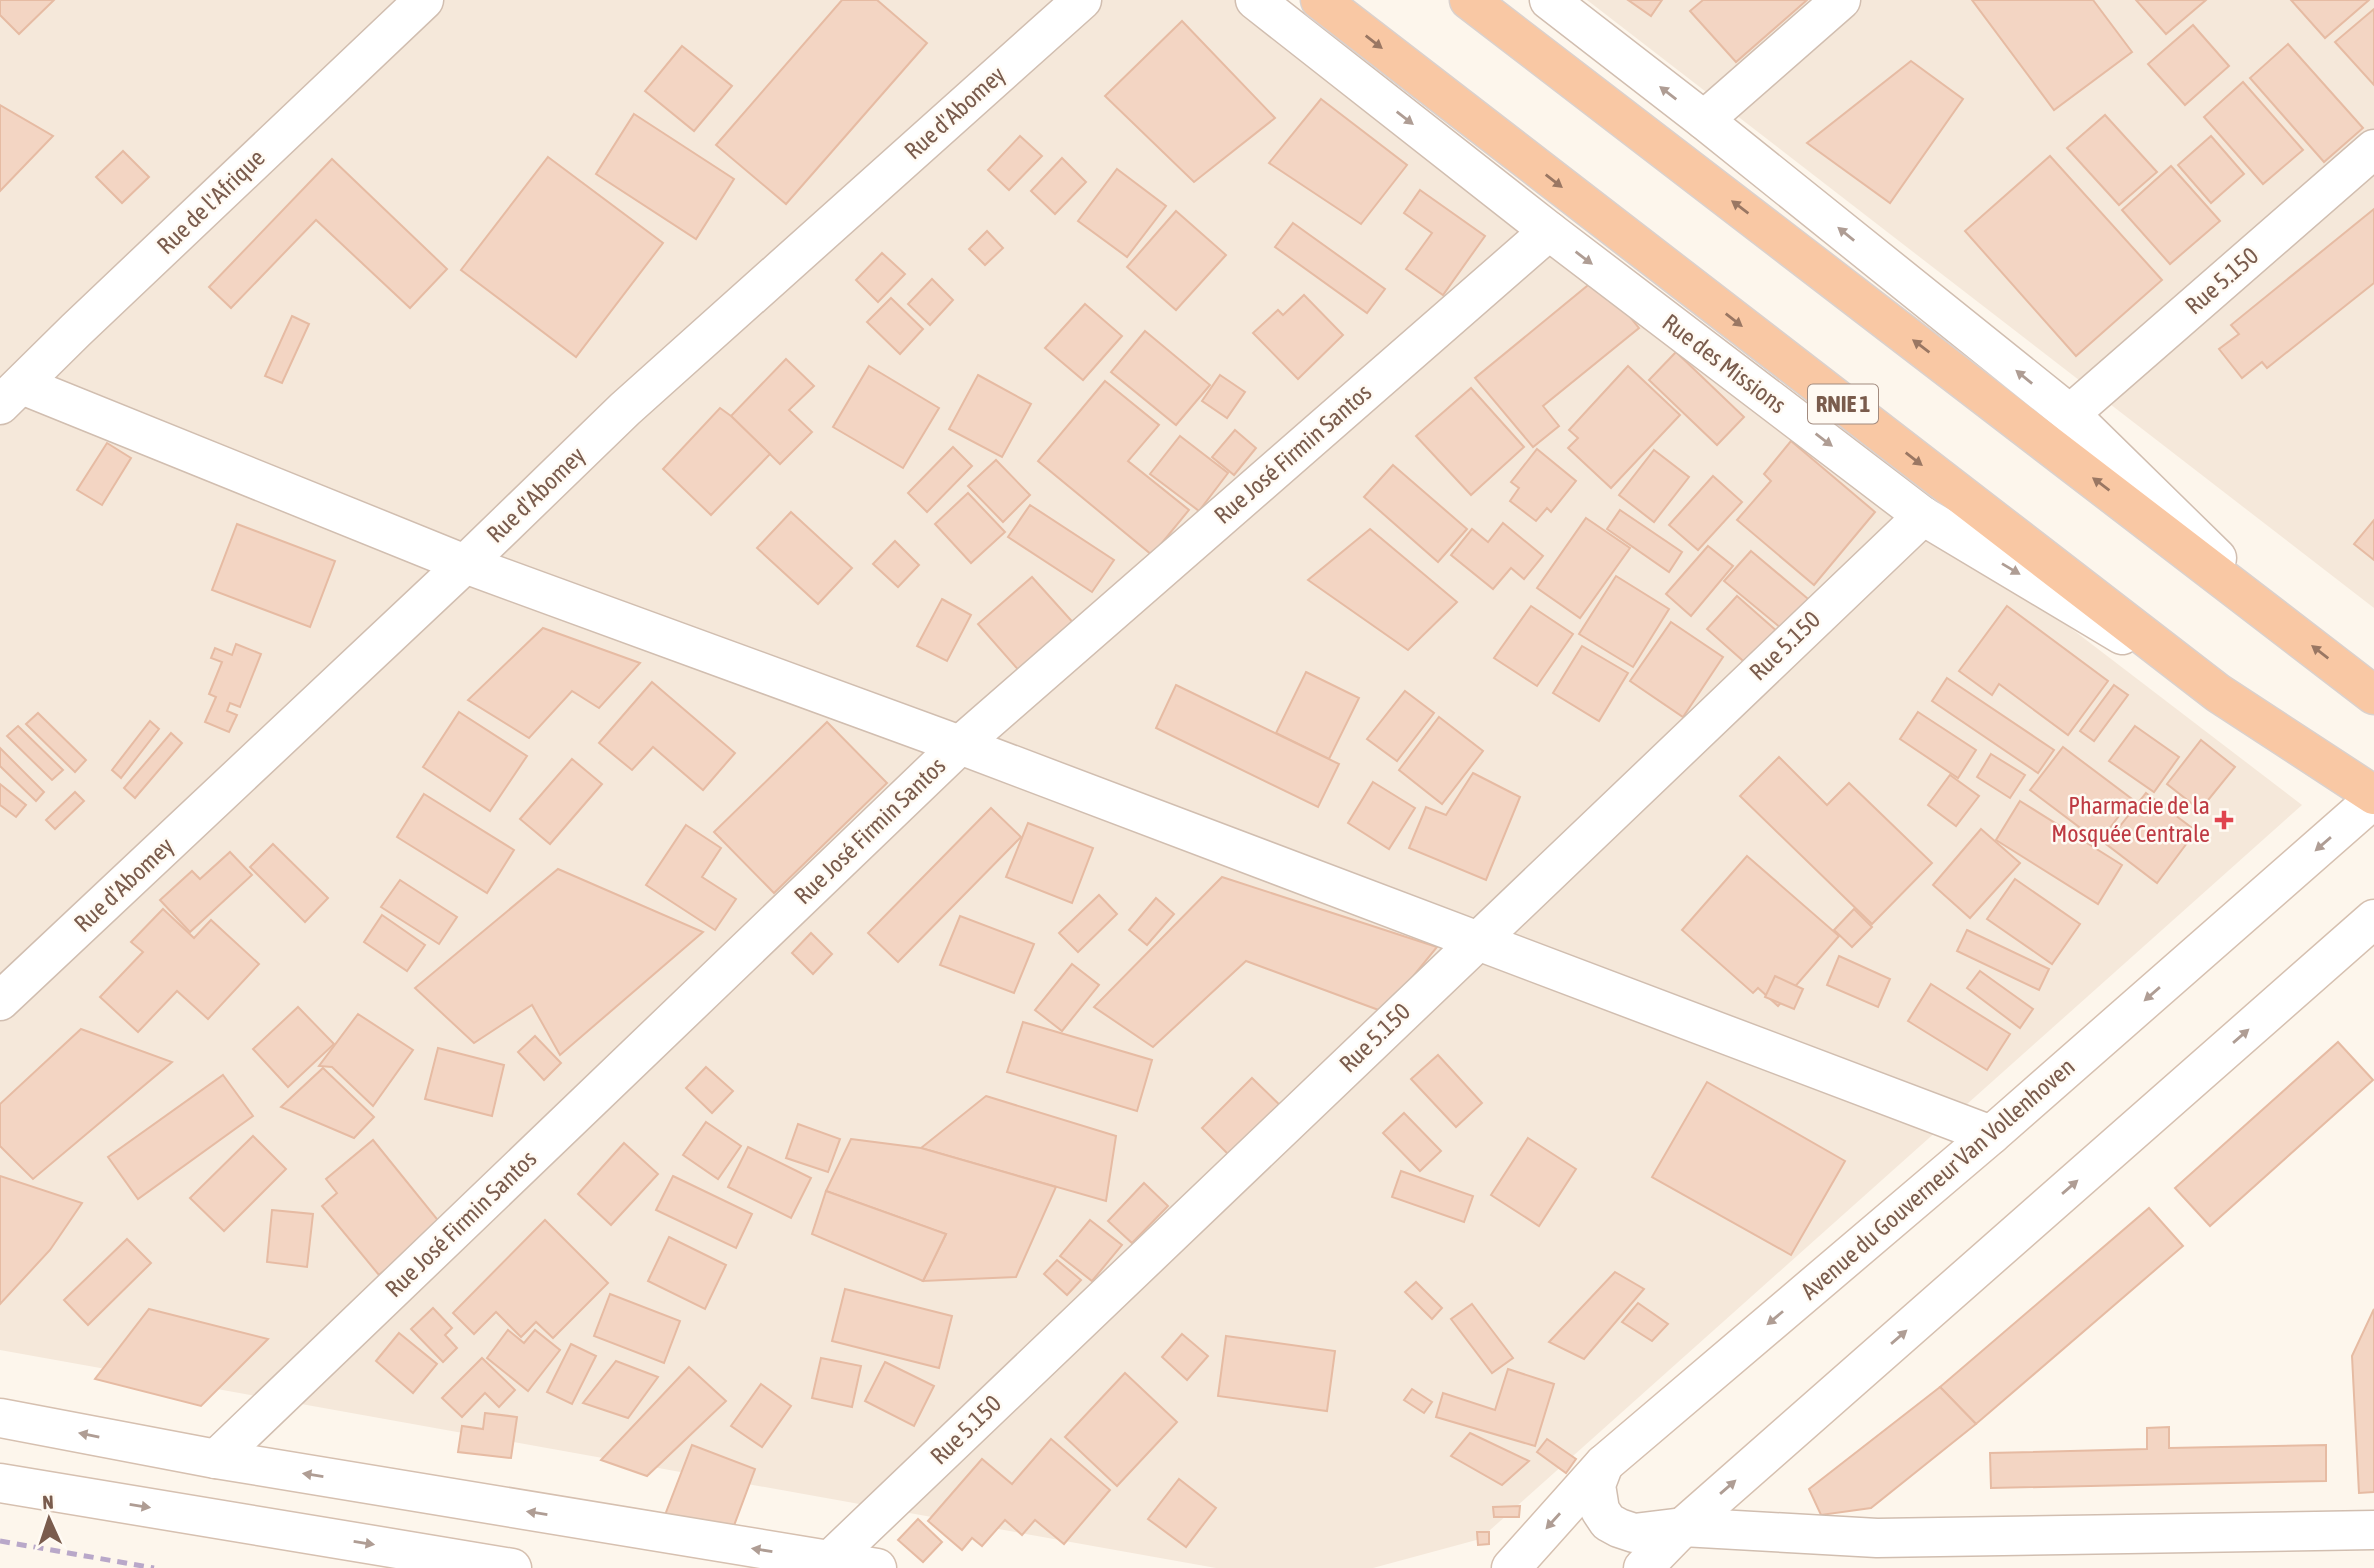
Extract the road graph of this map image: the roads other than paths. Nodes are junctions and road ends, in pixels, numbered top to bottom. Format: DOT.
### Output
graph roads {
  1 [pos="424,0"];
  2 [pos="1082,0"];
  3 [pos="1255,0"];
  4 [pos="1320,0"];
  5 [pos="1469,0"];
  6 [pos="1549,0"];
  7 [pos="1841,0"];
  8 [pos="1704,120"];
  9 [pos="2374,149"];
  10 [pos="1549,231"];
  11 [pos="11,395"];
  12 [pos="2070,414"];
  13 [pos="1923,516"];
  14 [pos="465,564"];
  15 [pos="2286,626"];
  16 [pos="2218,693"];
  17 [pos="2374,695"];
  18 [pos="960,745"];
  19 [pos="2374,797"];
  20 [pos="2374,919"];
  21 [pos="1477,940"];
  22 [pos="0,1001"];
  23 [pos="1991,1135"];
  24 [pos="0,1418"];
  25 [pos="216,1459"];
  26 [pos="1604,1464"];
  27 [pos="0,1483"];
  28 [pos="1683,1527"];
  29 [pos="2374,1530"];
  30 [pos="829,1561"];
  31 [pos="512,1568"];
  32 [pos="877,1568"];
  33 [pos="1511,1568"];
  34 [pos="1643,1568"];
  1 -- 11 [label="street, Rue de l'Afrique"];
  2 -- 14 [label="street, Rue d'Abomey"];
  3 -- 10 [label="street, Rue des Missions, one-way"];
  4 -- 16 [label="highway, Rue des Missions / RNIE 1, one-way"];
  15 -- 5 [label="highway, one-way"];
  8 -- 6 [label="street, one-way"];
  7 -- 8 [label="street"];
  12 -- 8 [label="street, one-way"];
  9 -- 12 [label="street, Rue 5.150"];
  10 -- 13 [label="street, Rue des Missions, one-way"];
  10 -- 18 [label="street, Rue José Firmin Santos"];
  11 -- 14 [label="street"];
  12 -- 15 [label="street"];
  13 -- 16 [label="street, Rue des Missions, one-way"];
  13 -- 21 [label="street, Rue 5.150"];
  14 -- 18 [label="street"];
  14 -- 22 [label="street, Rue d'Abomey"];
  17 -- 15 [label="highway, one-way"];
  16 -- 19 [label="highway, Rue des Missions / RNIE 1"];
  18 -- 21 [label="street"];
  18 -- 25 [label="street, Rue José Firmin Santos"];
  19 -- 23 [label="street, Avenue du Gouverneur Van Vollenhoven, one-way"];
  28 -- 20 [label="street, one-way"];
  21 -- 23 [label="street"];
  21 -- 30 [label="street, Rue 5.150"];
  23 -- 26 [label="street, Avenue du Gouverneur Van Vollenhoven, one-way"];
  25 -- 24 [label="street, one-way"];
  30 -- 25 [label="street, one-way"];
  26 -- 28 [label="street"];
  26 -- 33 [label="street, Avenue du Gouverneur Van Vollenhoven, one-way"];
  27 -- 31 [label="street, one-way"];
  28 -- 29 [label="street"];
  28 -- 34 [label="street"];
  30 -- 32 [label="street"];
}
